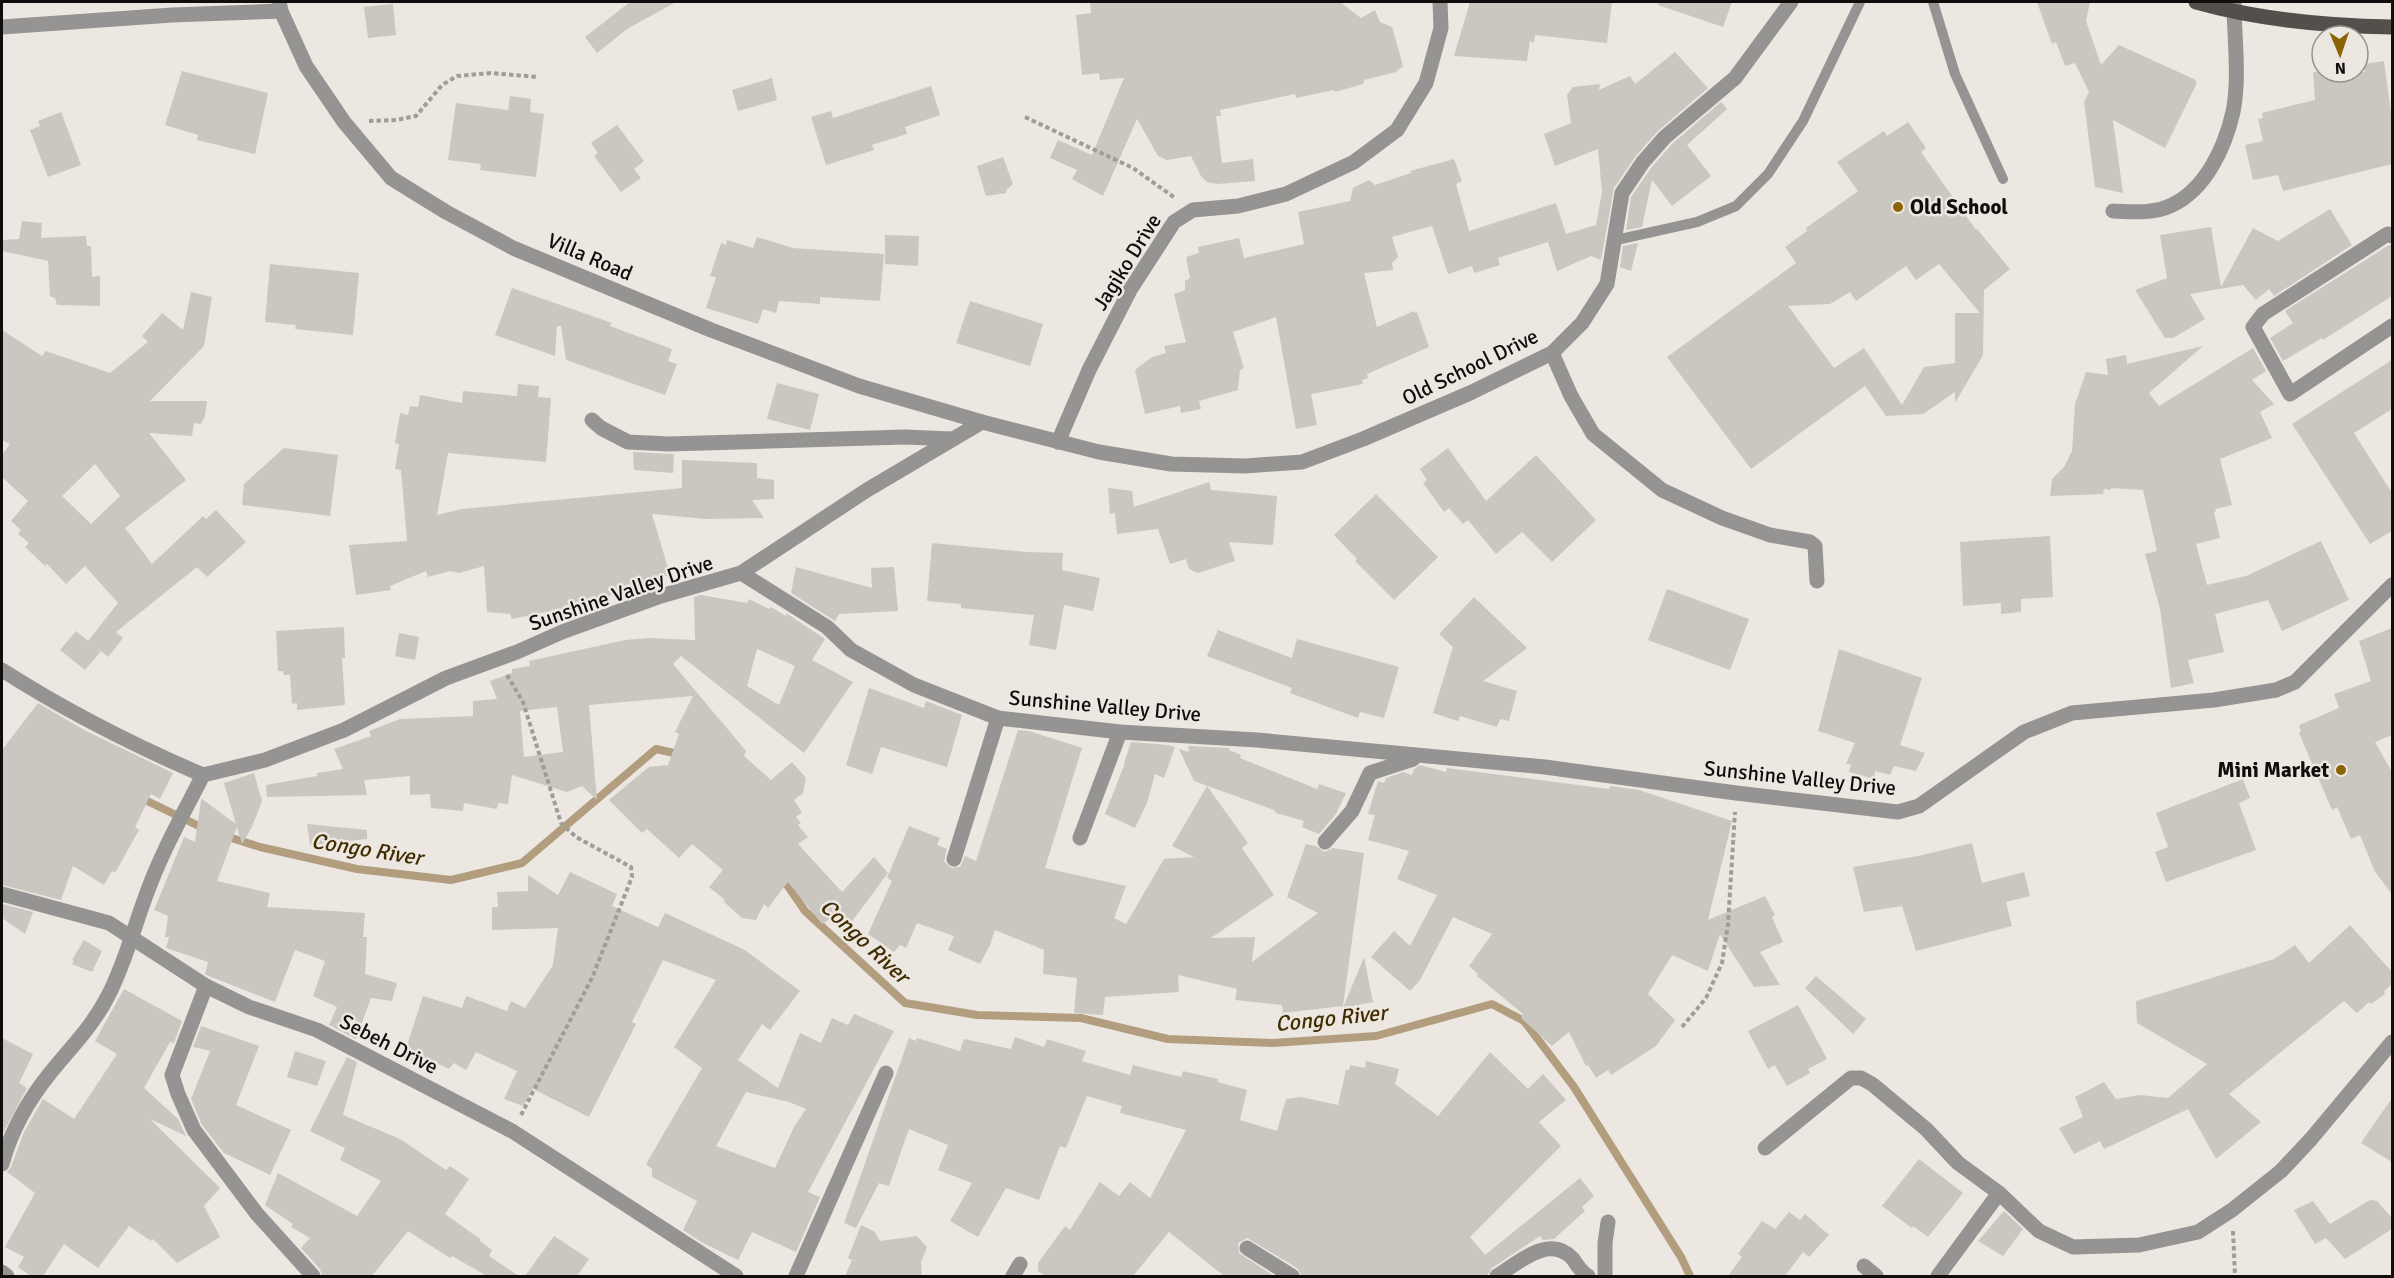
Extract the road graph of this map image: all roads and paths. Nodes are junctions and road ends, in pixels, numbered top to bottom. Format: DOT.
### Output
graph roads {
  1 [pos="1440,2"];
  2 [pos="1791,2"];
  3 [pos="1860,2"];
  4 [pos="1933,2"];
  5 [pos="2196,2"];
  6 [pos="280,6"];
  7 [pos="2234,7"];
  8 [pos="2,27"];
  9 [pos="2392,27"];
  10 [pos="538,77"];
  11 [pos="1025,117"];
  12 [pos="344,122"];
  13 [pos="2003,179"];
  14 [pos="1193,210"];
  15 [pos="2113,211"];
  16 [pos="2392,236"];
  17 [pos="1616,240"];
  18 [pos="2392,326"];
  19 [pos="1552,353"];
  20 [pos="592,420"];
  21 [pos="982,422"];
  22 [pos="952,439"];
  23 [pos="1058,442"];
  24 [pos="741,573"];
  25 [pos="1817,581"];
  26 [pos="2392,585"];
  27 [pos="517,652"];
  28 [pos="2,670"];
  29 [pos="998,718"];
  30 [pos="1120,732"];
  31 [pos="1422,756"];
  32 [pos="203,775"];
  33 [pos="1736,794"];
  34 [pos="1080,838"];
  35 [pos="1325,842"];
  36 [pos="954,859"];
  37 [pos="2,894"];
  38 [pos="133,938"];
  39 [pos="206,986"];
  40 [pos="1682,1027"];
  41 [pos="2392,1042"];
  42 [pos="886,1073"];
  43 [pos="512,1131"];
  44 [pos="1765,1148"];
  45 [pos="2,1164"];
  46 [pos="1999,1193"];
  47 [pos="2232,1210"];
  48 [pos="1608,1222"];
  49 [pos="1247,1248"];
  50 [pos="1864,1266"];
  51 [pos="2,1272"];
  52 [pos="7,1276"];
  53 [pos="313,1276"];
  54 [pos="736,1276"];
  55 [pos="796,1276"];
  56 [pos="1292,1276"];
  57 [pos="1497,1276"];
  58 [pos="1588,1276"];
  59 [pos="1605,1276"];
  60 [pos="1876,1276"];
  61 [pos="1938,1276"];
  62 [pos="2235,1276"];
  1 -- 14 [label="street, Jagiko Drive"];
  2 -- 17 [label="street, Old School Drive"];
  3 -- 17 [label="lane"];
  4 -- 13 [label="lane"];
  5 -- 7 [label="main road"];
  6 -- 8 [label="street"];
  6 -- 12 [label="street, Villa Road"];
  7 -- 9 [label="main road"];
  7 -- 15 [label="street"];
  10 -- 12 [label="path"];
  11 -- 14 [label="path"];
  12 -- 21 [label="street, Villa Road"];
  14 -- 23 [label="street, Jagiko Drive"];
  16 -- 18 [label="street"];
  17 -- 19 [label="street, Old School Drive"];
  19 -- 23 [label="street, Old School Drive"];
  19 -- 25 [label="street"];
  20 -- 22 [label="street"];
  21 -- 22 [label="street"];
  21 -- 23 [label="street, Old School Drive"];
  22 -- 24 [label="street"];
  24 -- 27 [label="street, Sunshine Valley Drive"];
  24 -- 29 [label="street, Sunshine Valley Drive"];
  26 -- 33 [label="street, Sunshine Valley Drive"];
  27 -- 32 [label="street, Sunshine Valley Drive"];
  27 -- 43 [label="path"];
  28 -- 32 [label="street"];
  29 -- 30 [label="street, Sunshine Valley Drive"];
  29 -- 36 [label="street"];
  30 -- 31 [label="street, Sunshine Valley Drive"];
  30 -- 34 [label="street"];
  31 -- 33 [label="street, Sunshine Valley Drive"];
  31 -- 35 [label="street, Sunshine Valley Drive"];
  32 -- 38 [label="street"];
  33 -- 40 [label="path"];
  37 -- 38 [label="street, Sebeh Drive"];
  38 -- 39 [label="street, Sebeh Drive"];
  38 -- 45 [label="street"];
  39 -- 43 [label="street, Sebeh Drive"];
  39 -- 53 [label="street"];
  41 -- 47 [label="street"];
  42 -- 55 [label="street"];
  43 -- 54 [label="street, Sebeh Drive"];
  44 -- 46 [label="street"];
  46 -- 47 [label="street"];
  46 -- 61 [label="street"];
  47 -- 62 [label="path"];
  48 -- 59 [label="street"];
  49 -- 56 [label="street"];
  50 -- 60 [label="street"];
  51 -- 52 [label="street"];
  57 -- 58 [label="street"];
}
